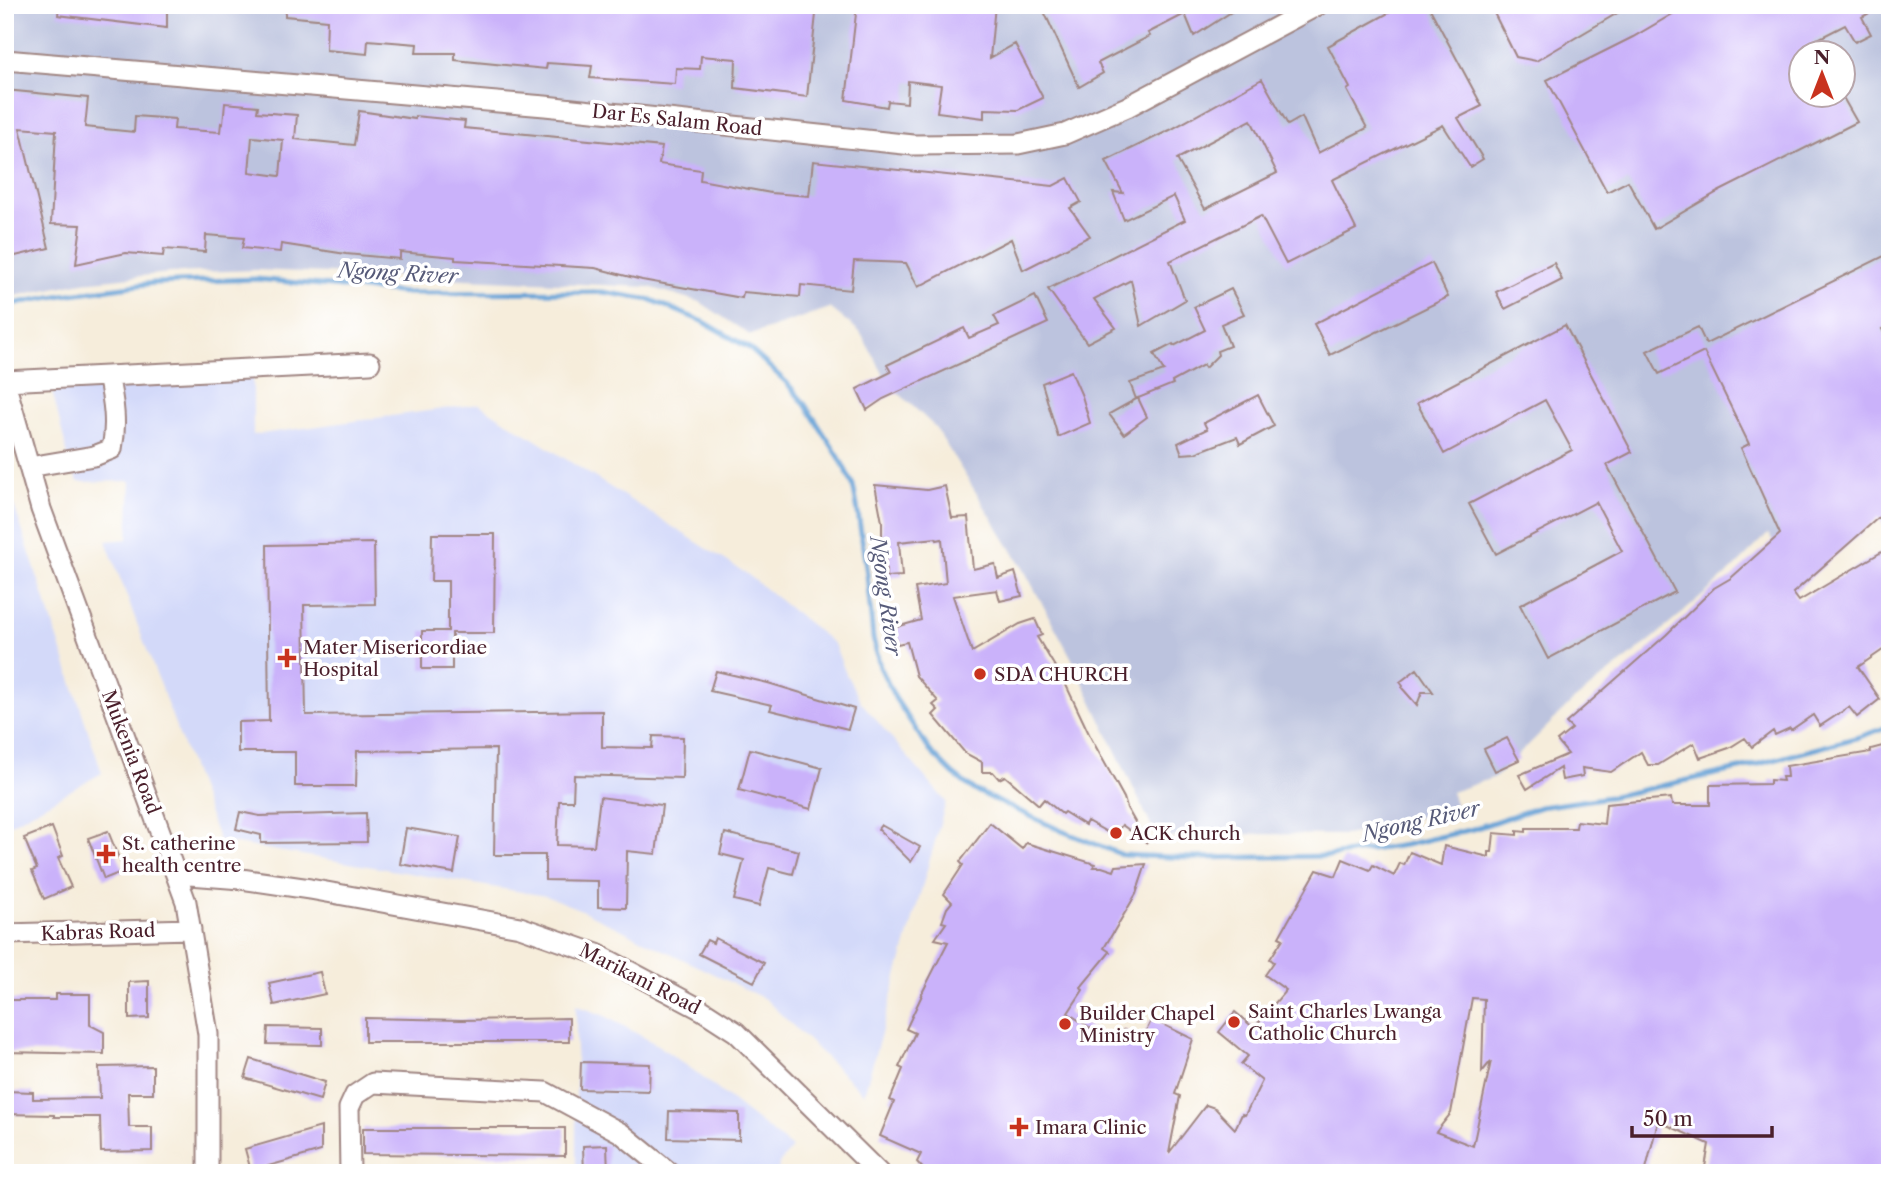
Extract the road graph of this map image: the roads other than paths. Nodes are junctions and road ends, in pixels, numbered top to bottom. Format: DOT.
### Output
graph roads {
  1 [pos="1318,5"];
  2 [pos="5,60"];
  3 [pos="370,363"];
  4 [pos="108,376"];
  5 [pos="5,382"];
  6 [pos="29,467"];
  7 [pos="177,874"];
  8 [pos="191,929"];
  9 [pos="5,934"];
  10 [pos="208,1173"];
  11 [pos="350,1173"];
  12 [pos="670,1173"];
  13 [pos="878,1173"];
  1 -- 2 [label="street, Dar Es Salam Road"];
  3 -- 4 [label="street"];
  4 -- 5 [label="street"];
  4 -- 6 [label="street"];
  5 -- 6 [label="street, Mukenia Road"];
  6 -- 7 [label="street, Mukenia Road"];
  7 -- 8 [label="street, Mukenia Road"];
  7 -- 13 [label="street, Marikani Road"];
  8 -- 9 [label="street, Kabras Road"];
  8 -- 10 [label="street, Mukenia Road"];
  11 -- 12 [label="street"];
}
